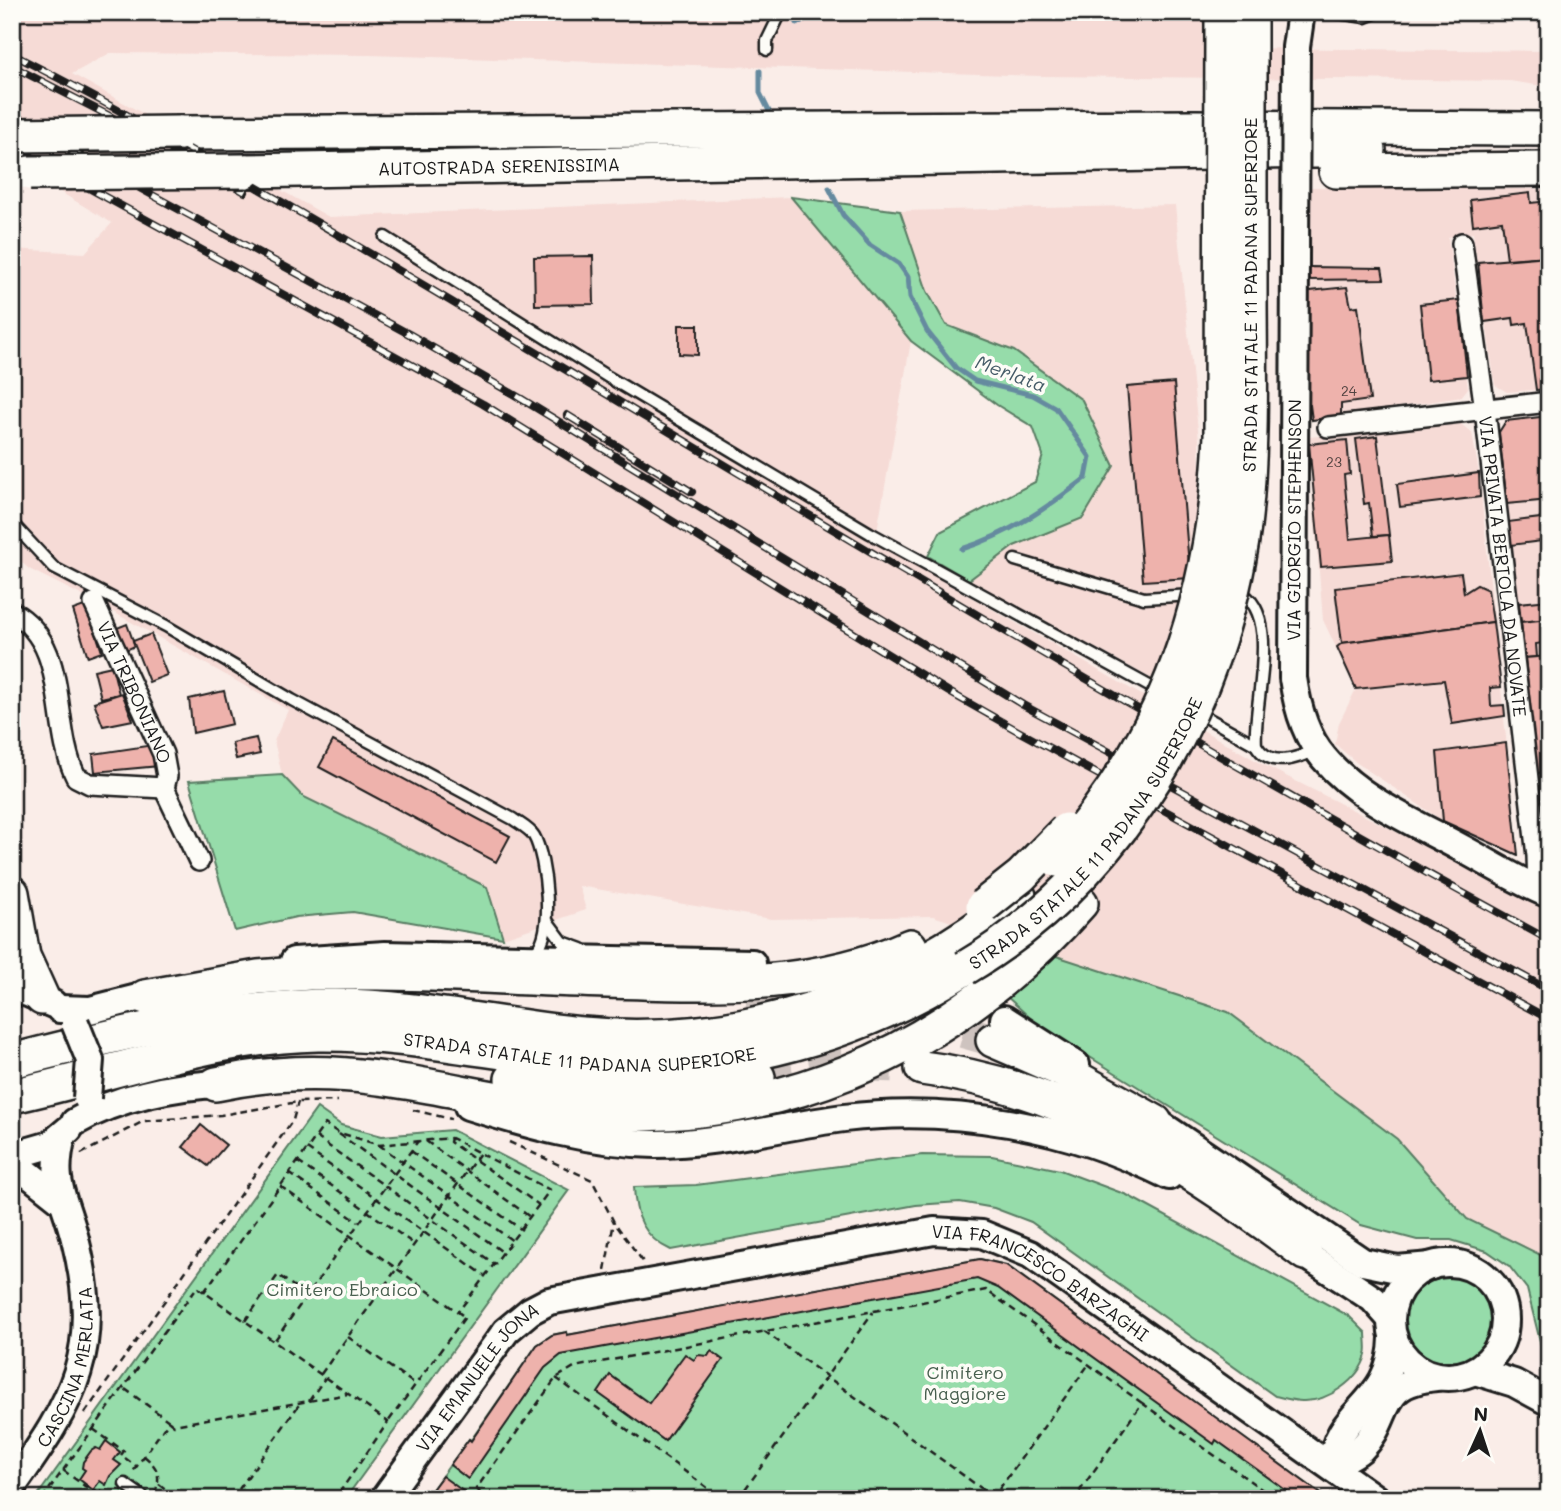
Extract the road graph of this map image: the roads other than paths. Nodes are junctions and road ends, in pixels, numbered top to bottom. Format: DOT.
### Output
graph roads {
  1 [pos="781,12"];
  2 [pos="1212,12"];
  3 [pos="1222,12"];
  4 [pos="1250,12"];
  5 [pos="1301,12"];
  6 [pos="1332,12"];
  7 [pos="1377,12"];
  8 [pos="767,50"];
  9 [pos="1211,59"];
  10 [pos="1549,111"];
  11 [pos="1193,127"];
  12 [pos="1549,128"];
  13 [pos="12,135"];
  14 [pos="1549,148"];
  15 [pos="753,163"];
  16 [pos="1549,169"];
  17 [pos="18,174"];
  18 [pos="385,237"];
  19 [pos="1462,243"];
  20 [pos="1549,402"];
  21 [pos="1485,410"];
  22 [pos="1328,427"];
  23 [pos="12,523"];
  24 [pos="1015,559"];
  25 [pos="94,603"];
  26 [pos="12,612"];
  27 [pos="1179,699"];
  28 [pos="1256,745"];
  29 [pos="1317,749"];
  30 [pos="164,788"];
  31 [pos="199,861"];
  32 [pos="1544,892"];
  33 [pos="12,893"];
  34 [pos="548,922"];
  35 [pos="519,956"];
  36 [pos="662,961"];
  37 [pos="752,963"];
  38 [pos="145,997"];
  39 [pos="746,1003"];
  40 [pos="47,1005"];
  41 [pos="998,1030"];
  42 [pos="124,1033"];
  43 [pos="12,1060"];
  44 [pos="922,1068"];
  45 [pos="760,1077"];
  46 [pos="216,1084"];
  47 [pos="21,1094"];
  48 [pos="1155,1122"];
  49 [pos="69,1129"];
  50 [pos="12,1158"];
  51 [pos="58,1188"];
  52 [pos="1305,1253"];
  53 [pos="1431,1266"];
  54 [pos="656,1280"];
  55 [pos="1392,1328"];
  56 [pos="1503,1337"];
  57 [pos="1475,1371"];
  58 [pos="1436,1377"];
  59 [pos="1542,1397"];
  60 [pos="1361,1426"];
  61 [pos="1283,1430"];
  62 [pos="1332,1466"];
  63 [pos="124,1484"];
  64 [pos="12,1487"];
  65 [pos="148,1499"];
  66 [pos="384,1499"];
  67 [pos="1377,1499"];
  68 [pos="1385,1499"];
  1 -- 8 [label="lane"];
  2 -- 9 [label="lane"];
  3 -- 27 [label="highway, STRADA STATALE 11 PADANA SUPERIORE, bridge"];
  4 -- 27 [label="highway, STRADA STATALE 11 PADANA SUPERIORE, bridge"];
  5 -- 29 [label="street, VIA GIORGIO STEPHENSON, bridge"];
  6 -- 7 [label="lane"];
  10 -- 11 [label="highway"];
  11 -- 12 [label="highway"];
  11 -- 13 [label="highway, bridge"];
  14 -- 15 [label="highway"];
  15 -- 16 [label="highway"];
  15 -- 17 [label="highway, AUTOSTRADA SERENISSIMA, bridge"];
  18 -- 27 [label="lane"];
  19 -- 21 [label="street, VIA PRIVATA BERTOLA DA NOVATE"];
  20 -- 21 [label="street"];
  21 -- 22 [label="street"];
  21 -- 32 [label="street, VIA PRIVATA BERTOLA DA NOVATE"];
  23 -- 34 [label="lane"];
  24 -- 28 [label="lane"];
  25 -- 30 [label="street, VIA TRIBONIANO"];
  26 -- 30 [label="street"];
  27 -- 28 [label="lane"];
  27 -- 38 [label="highway, bridge"];
  27 -- 42 [label="highway, STRADA STATALE 11 PADANA SUPERIORE, bridge"];
  27 -- 46 [label="highway, bridge"];
  27 -- 47 [label="highway, STRADA STATALE 11 PADANA SUPERIORE, bridge"];
  28 -- 29 [label="lane"];
  29 -- 32 [label="street, VIA GIORGIO STEPHENSON"];
  30 -- 31 [label="street, VIA TRIBONIANO"];
  33 -- 40 [label="highway"];
  34 -- 35 [label="lane"];
  34 -- 36 [label="lane"];
  35 -- 36 [label="street"];
  35 -- 38 [label="street"];
  36 -- 37 [label="street"];
  38 -- 40 [label="street"];
  39 -- 42 [label="highway"];
  40 -- 49 [label="street, bridge"];
  41 -- 48 [label="highway"];
  42 -- 43 [label="highway, STRADA STATALE 11 PADANA SUPERIORE"];
  44 -- 52 [label="highway"];
  45 -- 47 [label="highway"];
  46 -- 49 [label="street"];
  46 -- 52 [label="street"];
  48 -- 53 [label="street"];
  49 -- 50 [label="street"];
  49 -- 51 [label="street"];
  50 -- 51 [label="street"];
  51 -- 64 [label="street, CASCINA MERLATA"];
  52 -- 55 [label="street"];
  53 -- 55 [label="street"];
  53 -- 56 [label="street"];
  54 -- 61 [label="street, VIA FRANCESCO BARZAGHI"];
  54 -- 66 [label="street, VIA EMANUELE JONA"];
  55 -- 58 [label="street"];
  55 -- 60 [label="street"];
  56 -- 57 [label="street"];
  56 -- 59 [label="street"];
  57 -- 58 [label="street"];
  57 -- 59 [label="street"];
  58 -- 60 [label="street"];
  60 -- 61 [label="street"];
  60 -- 62 [label="street"];
  60 -- 68 [label="street"];
  61 -- 62 [label="street, VIA FRANCESCO BARZAGHI"];
  62 -- 67 [label="street, VIA FRANCESCO BARZAGHI"];
  63 -- 65 [label="lane"];
}
